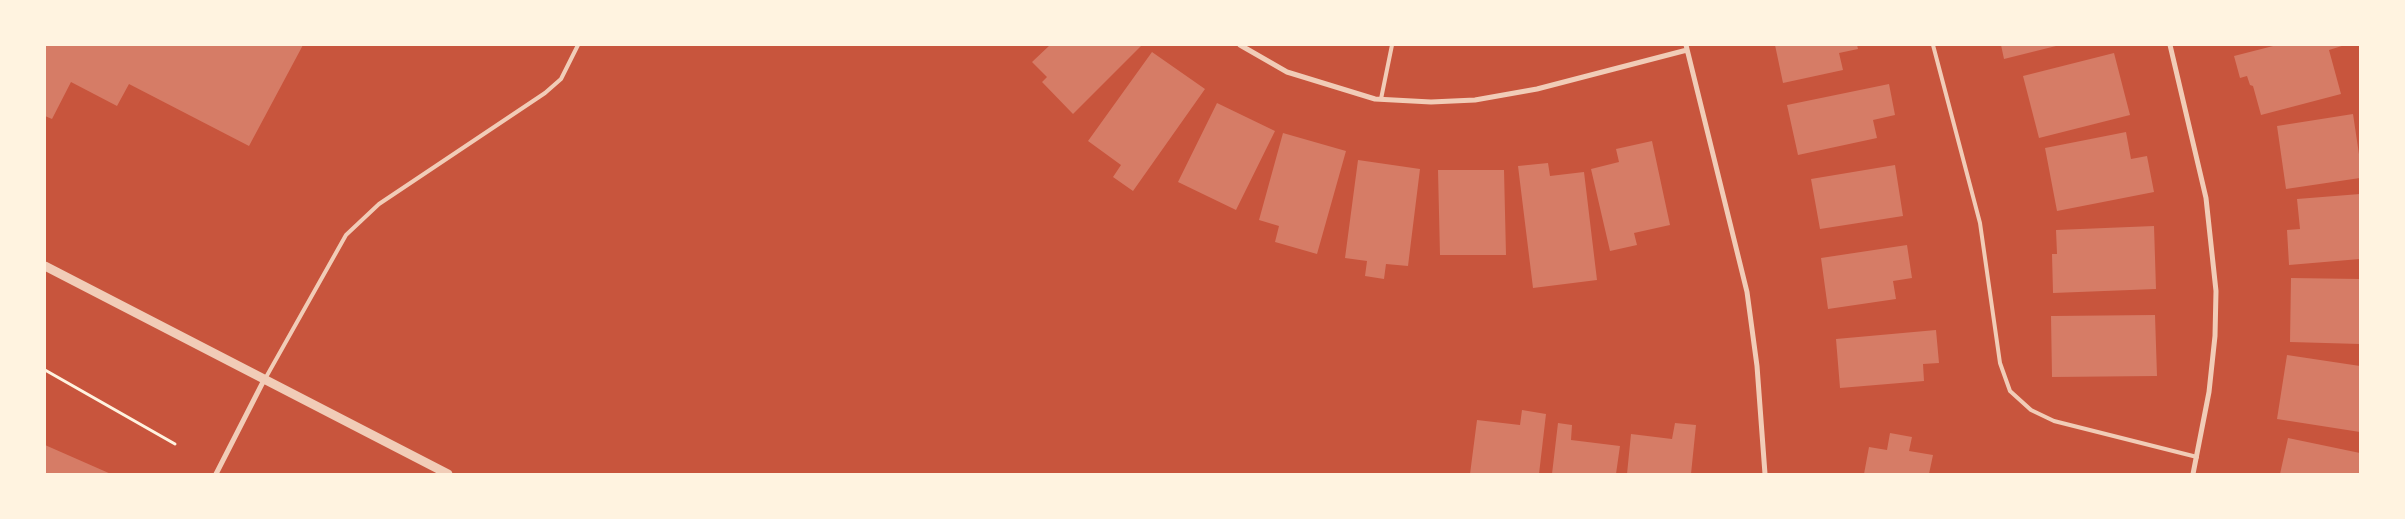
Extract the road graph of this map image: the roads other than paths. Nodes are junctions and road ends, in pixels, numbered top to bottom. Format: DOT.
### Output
graph roads {
  1 [pos="578,45"];
  2 [pos="1240,45"];
  3 [pos="1392,45"];
  4 [pos="1934,45"];
  5 [pos="2170,45"];
  6 [pos="1686,48"];
  7 [pos="1381,100"];
  8 [pos="45,266"];
  9 [pos="264,380"];
  10 [pos="2197,457"];
  11 [pos="216,474"];
  12 [pos="448,474"];
  13 [pos="1765,474"];
  14 [pos="2193,474"];
  1 -- 9 [label="lane"];
  2 -- 7 [label="street"];
  3 -- 7 [label="lane"];
  4 -- 10 [label="lane"];
  5 -- 10 [label="street"];
  6 -- 7 [label="street"];
  6 -- 13 [label="street"];
  8 -- 9 [label="street"];
  9 -- 11 [label="street"];
  9 -- 12 [label="street"];
  10 -- 14 [label="street"];
}
